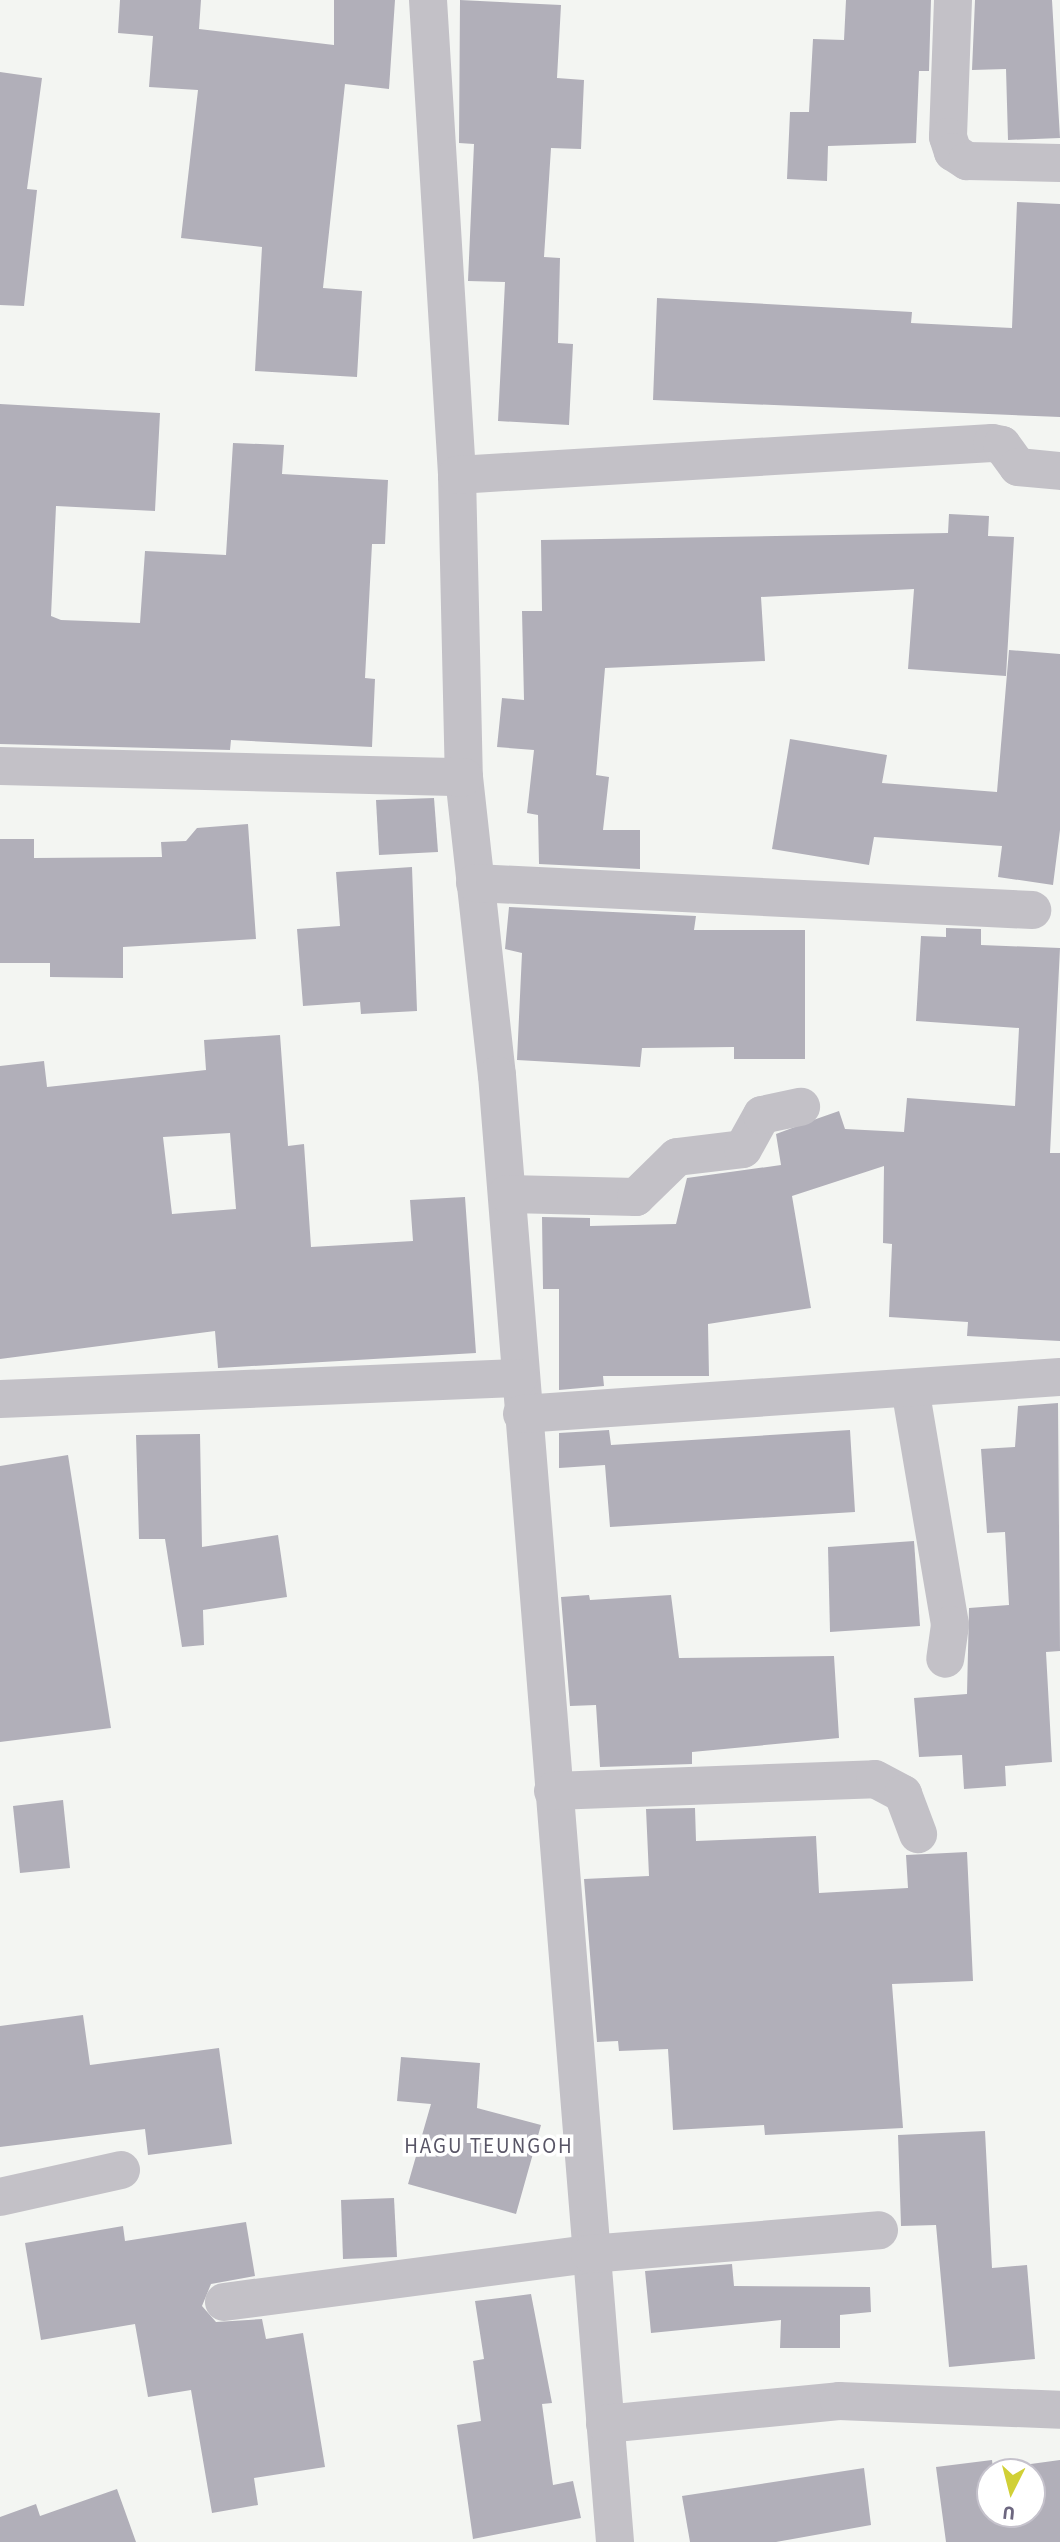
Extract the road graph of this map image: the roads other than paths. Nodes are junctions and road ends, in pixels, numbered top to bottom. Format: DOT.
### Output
graph roads {
  1 [pos="428,0"];
  2 [pos="953,0"];
  3 [pos="1060,163"];
  4 [pos="1060,471"];
  5 [pos="457,475"];
  6 [pos="0,766"];
  7 [pos="464,777"];
  8 [pos="475,883"];
  9 [pos="1032,911"];
  10 [pos="802,1107"];
  11 [pos="507,1194"];
  12 [pos="1060,1377"];
  13 [pos="910,1388"];
  14 [pos="520,1396"];
  15 [pos="0,1399"];
  16 [pos="945,1659"];
  17 [pos="553,1791"];
  18 [pos="918,1834"];
  19 [pos="121,2170"];
  20 [pos="0,2197"];
  21 [pos="879,2230"];
  22 [pos="590,2254"];
  23 [pos="224,2302"];
  24 [pos="1060,2410"];
  25 [pos="605,2424"];
  26 [pos="615,2542"];
  1 -- 5 [label="street"];
  2 -- 3 [label="street"];
  4 -- 5 [label="street"];
  5 -- 7 [label="street"];
  6 -- 7 [label="street"];
  7 -- 8 [label="street"];
  8 -- 9 [label="street"];
  8 -- 11 [label="street"];
  10 -- 11 [label="street"];
  11 -- 14 [label="street"];
  12 -- 13 [label="street"];
  13 -- 14 [label="street"];
  13 -- 16 [label="street"];
  14 -- 15 [label="street"];
  14 -- 17 [label="street"];
  17 -- 18 [label="street"];
  17 -- 22 [label="street"];
  19 -- 20 [label="street"];
  21 -- 22 [label="street"];
  22 -- 23 [label="street"];
  22 -- 25 [label="street"];
  24 -- 25 [label="street"];
  25 -- 26 [label="street"];
}
